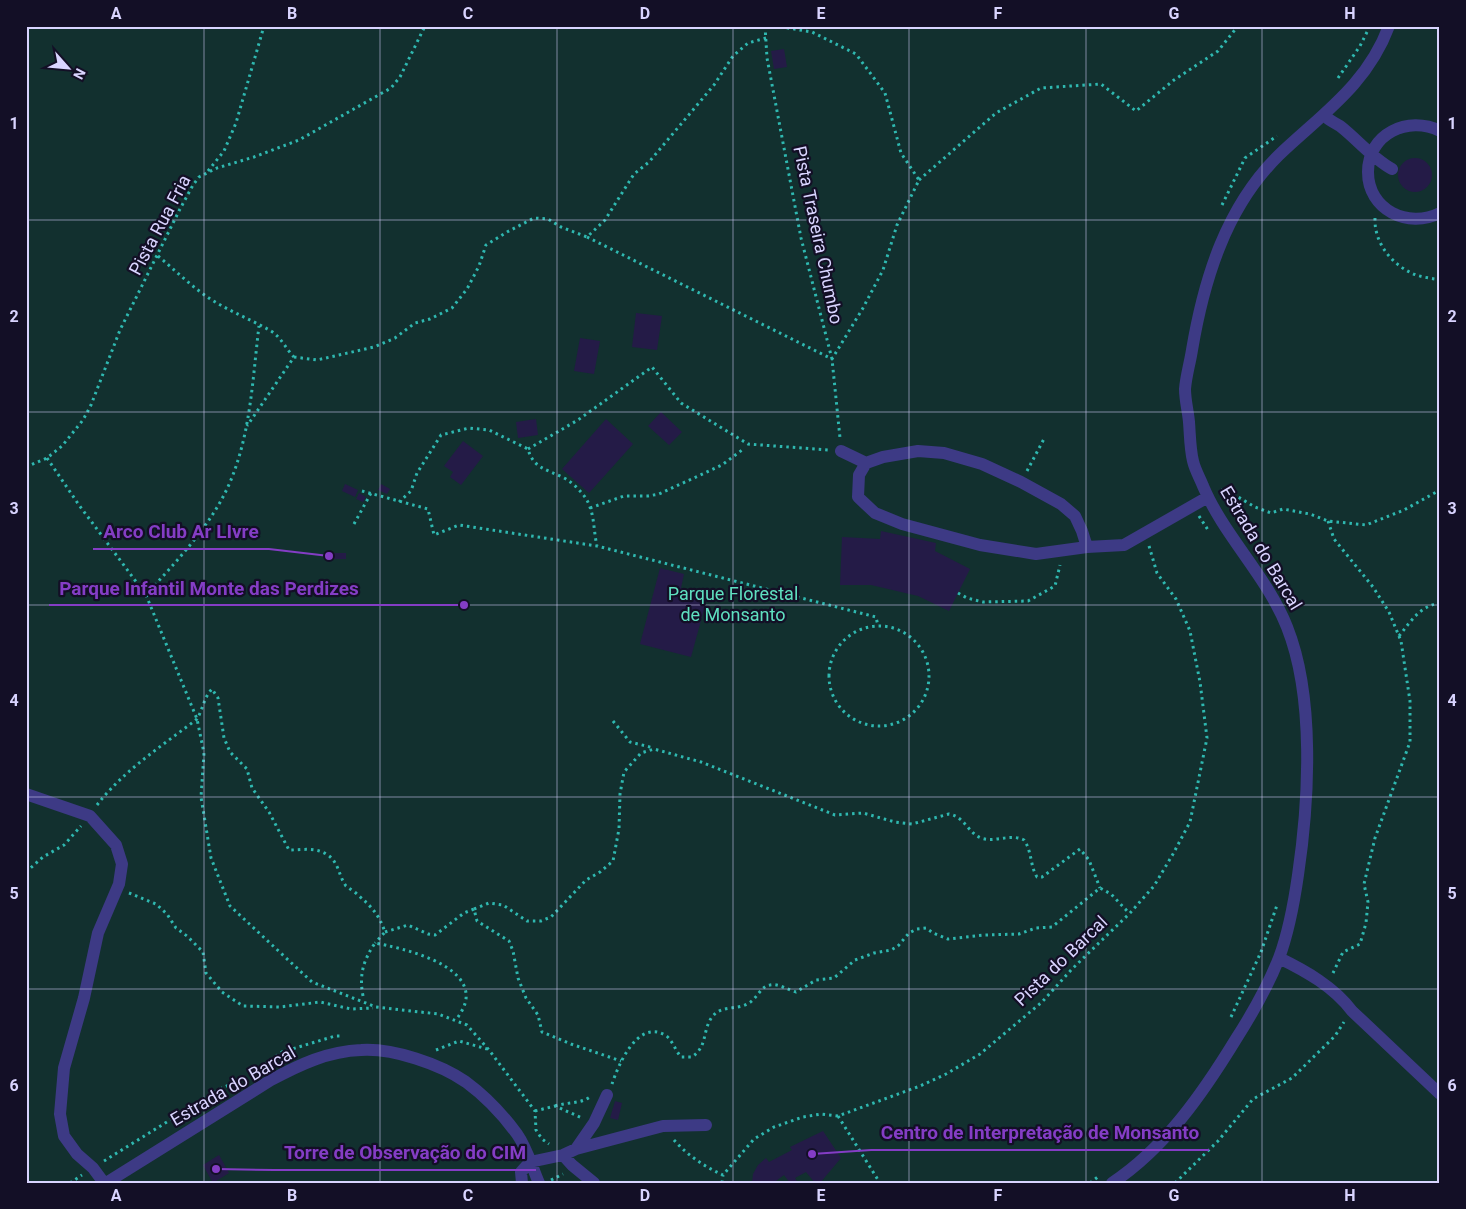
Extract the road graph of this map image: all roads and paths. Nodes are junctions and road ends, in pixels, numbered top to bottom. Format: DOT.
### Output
graph roads {
  1 [pos="264,26"];
  2 [pos="425,26"];
  3 [pos="765,26"];
  4 [pos="776,26"];
  5 [pos="1238,26"];
  6 [pos="1370,26"];
  7 [pos="1389,26"];
  8 [pos="766,38"];
  9 [pos="1335,82"];
  10 [pos="1324,115"];
  11 [pos="1440,131"];
  12 [pos="1283,132"];
  13 [pos="1371,154"];
  14 [pos="1392,168"];
  15 [pos="206,172"];
  16 [pos="919,180"];
  17 [pos="1381,204"];
  18 [pos="1221,207"];
  19 [pos="1440,213"];
  20 [pos="586,237"];
  21 [pos="158,256"];
  22 [pos="1435,279"];
  23 [pos="258,326"];
  24 [pos="294,357"];
  25 [pos="832,359"];
  26 [pos="247,426"];
  27 [pos="1045,437"];
  28 [pos="528,449"];
  29 [pos="742,450"];
  30 [pos="841,451"];
  31 [pos="47,458"];
  32 [pos="866,463"];
  33 [pos="26,467"];
  34 [pos="1021,482"];
  35 [pos="1440,490"];
  36 [pos="362,491"];
  37 [pos="371,493"];
  38 [pos="1208,497"];
  39 [pos="399,502"];
  40 [pos="1194,504"];
  41 [pos="590,508"];
  42 [pos="1328,521"];
  43 [pos="354,524"];
  44 [pos="1210,532"];
  45 [pos="1146,533"];
  46 [pos="597,546"];
  47 [pos="1087,547"];
  48 [pos="1060,551"];
  49 [pos="958,593"];
  50 [pos="146,595"];
  51 [pos="1440,602"];
  52 [pos="878,626"];
  53 [pos="1399,637"];
  54 [pos="197,719"];
  55 [pos="613,721"];
  56 [pos="654,748"];
  57 [pos="26,794"];
  58 [pos="90,816"];
  59 [pos="26,872"];
  60 [pos="118,884"];
  61 [pos="1100,888"];
  62 [pos="1279,897"];
  63 [pos="474,909"];
  64 [pos="1129,914"];
  65 [pos="386,932"];
  66 [pos="375,943"];
  67 [pos="1279,958"];
  68 [pos="363,996"];
  69 [pos="1343,1000"];
  70 [pos="376,1008"];
  71 [pos="1352,1011"];
  72 [pos="456,1020"];
  73 [pos="1230,1020"];
  74 [pos="621,1061"];
  75 [pos="605,1092"];
  76 [pos="1440,1094"];
  77 [pos="555,1106"];
  78 [pos="535,1111"];
  79 [pos="838,1116"];
  80 [pos="594,1124"];
  81 [pos="706,1124"];
  82 [pos="662,1126"];
  83 [pos="549,1144"];
  84 [pos="576,1149"];
  85 [pos="564,1155"];
  86 [pos="530,1162"];
  87 [pos="1106,1171"];
  88 [pos="723,1175"];
  89 [pos="105,1183"];
  90 [pos="522,1183"];
  91 [pos="539,1183"];
  92 [pos="594,1183"];
  93 [pos="722,1183"];
  94 [pos="880,1183"];
  95 [pos="1090,1183"];
  96 [pos="1112,1183"];
  97 [pos="1175,1183"];
  1 -- 15 [label="path"];
  2 -- 15 [label="path, Pista Rua Fria"];
  3 -- 8 [label="path, Pista Traseira Chumbo"];
  4 -- 16 [label="path"];
  5 -- 16 [label="path"];
  6 -- 9 [label="path"];
  7 -- 10 [label="street, Estrada do Barcal"];
  8 -- 20 [label="path"];
  8 -- 25 [label="path, Pista Traseira Chumbo"];
  10 -- 13 [label="street"];
  10 -- 38 [label="street, Estrada do Barcal"];
  11 -- 13 [label="street"];
  12 -- 18 [label="path"];
  13 -- 14 [label="street"];
  13 -- 17 [label="street"];
  15 -- 21 [label="path, Pista Rua Fria"];
  16 -- 25 [label="path"];
  17 -- 19 [label="street"];
  17 -- 22 [label="path"];
  20 -- 24 [label="path"];
  20 -- 25 [label="path"];
  21 -- 23 [label="path"];
  21 -- 31 [label="path, Pista Rua Fria"];
  23 -- 24 [label="path"];
  23 -- 26 [label="path"];
  24 -- 26 [label="path"];
  25 -- 30 [label="path, Pista Traseira Chumbo"];
  26 -- 50 [label="path"];
  27 -- 34 [label="path"];
  28 -- 30 [label="path"];
  28 -- 39 [label="path"];
  28 -- 41 [label="path"];
  29 -- 41 [label="path"];
  30 -- 32 [label="street"];
  31 -- 33 [label="path, Pista Rua Fria"];
  31 -- 50 [label="path"];
  32 -- 34 [label="street"];
  32 -- 48 [label="street"];
  34 -- 47 [label="street"];
  35 -- 42 [label="path"];
  36 -- 37 [label="path"];
  37 -- 39 [label="path"];
  37 -- 43 [label="path"];
  38 -- 40 [label="street"];
  38 -- 42 [label="path"];
  38 -- 67 [label="street, Estrada do Barcal"];
  39 -- 46 [label="path"];
  40 -- 44 [label="path"];
  40 -- 45 [label="street"];
  41 -- 46 [label="path"];
  42 -- 53 [label="path"];
  45 -- 47 [label="street"];
  45 -- 64 [label="path, Pista do Barcal"];
  46 -- 52 [label="path"];
  47 -- 48 [label="street"];
  48 -- 49 [label="path"];
  50 -- 54 [label="path"];
  51 -- 53 [label="path"];
  52 -- 52 [label="path"];
  53 -- 69 [label="path"];
  54 -- 58 [label="path"];
  54 -- 65 [label="path"];
  54 -- 70 [label="path"];
  55 -- 56 [label="path"];
  56 -- 61 [label="path"];
  56 -- 63 [label="path"];
  57 -- 58 [label="street"];
  58 -- 59 [label="path"];
  58 -- 60 [label="street"];
  60 -- 70 [label="path"];
  60 -- 89 [label="street"];
  61 -- 64 [label="path"];
  61 -- 74 [label="path"];
  62 -- 73 [label="path"];
  63 -- 65 [label="path"];
  63 -- 74 [label="path"];
  64 -- 79 [label="path, Pista do Barcal"];
  65 -- 66 [label="path"];
  66 -- 68 [label="path"];
  66 -- 72 [label="path"];
  67 -- 69 [label="street"];
  67 -- 96 [label="street, Estrada do Barcal"];
  69 -- 71 [label="street"];
  70 -- 72 [label="path"];
  71 -- 76 [label="street"];
  71 -- 97 [label="path"];
  72 -- 78 [label="path"];
  74 -- 75 [label="path"];
  75 -- 77 [label="path"];
  75 -- 80 [label="street"];
  77 -- 78 [label="path"];
  77 -- 80 [label="path"];
  78 -- 83 [label="path"];
  79 -- 88 [label="path, Pista do Barcal"];
  79 -- 94 [label="path"];
  80 -- 84 [label="street"];
  81 -- 82 [label="street"];
  82 -- 84 [label="street"];
  82 -- 88 [label="path"];
  84 -- 85 [label="street"];
  85 -- 86 [label="street"];
  85 -- 92 [label="street"];
  86 -- 89 [label="street, Estrada do Barcal"];
  86 -- 90 [label="street"];
  86 -- 91 [label="street, Estrada do Barcal"];
  87 -- 95 [label="path"];
  88 -- 93 [label="path"];
}
